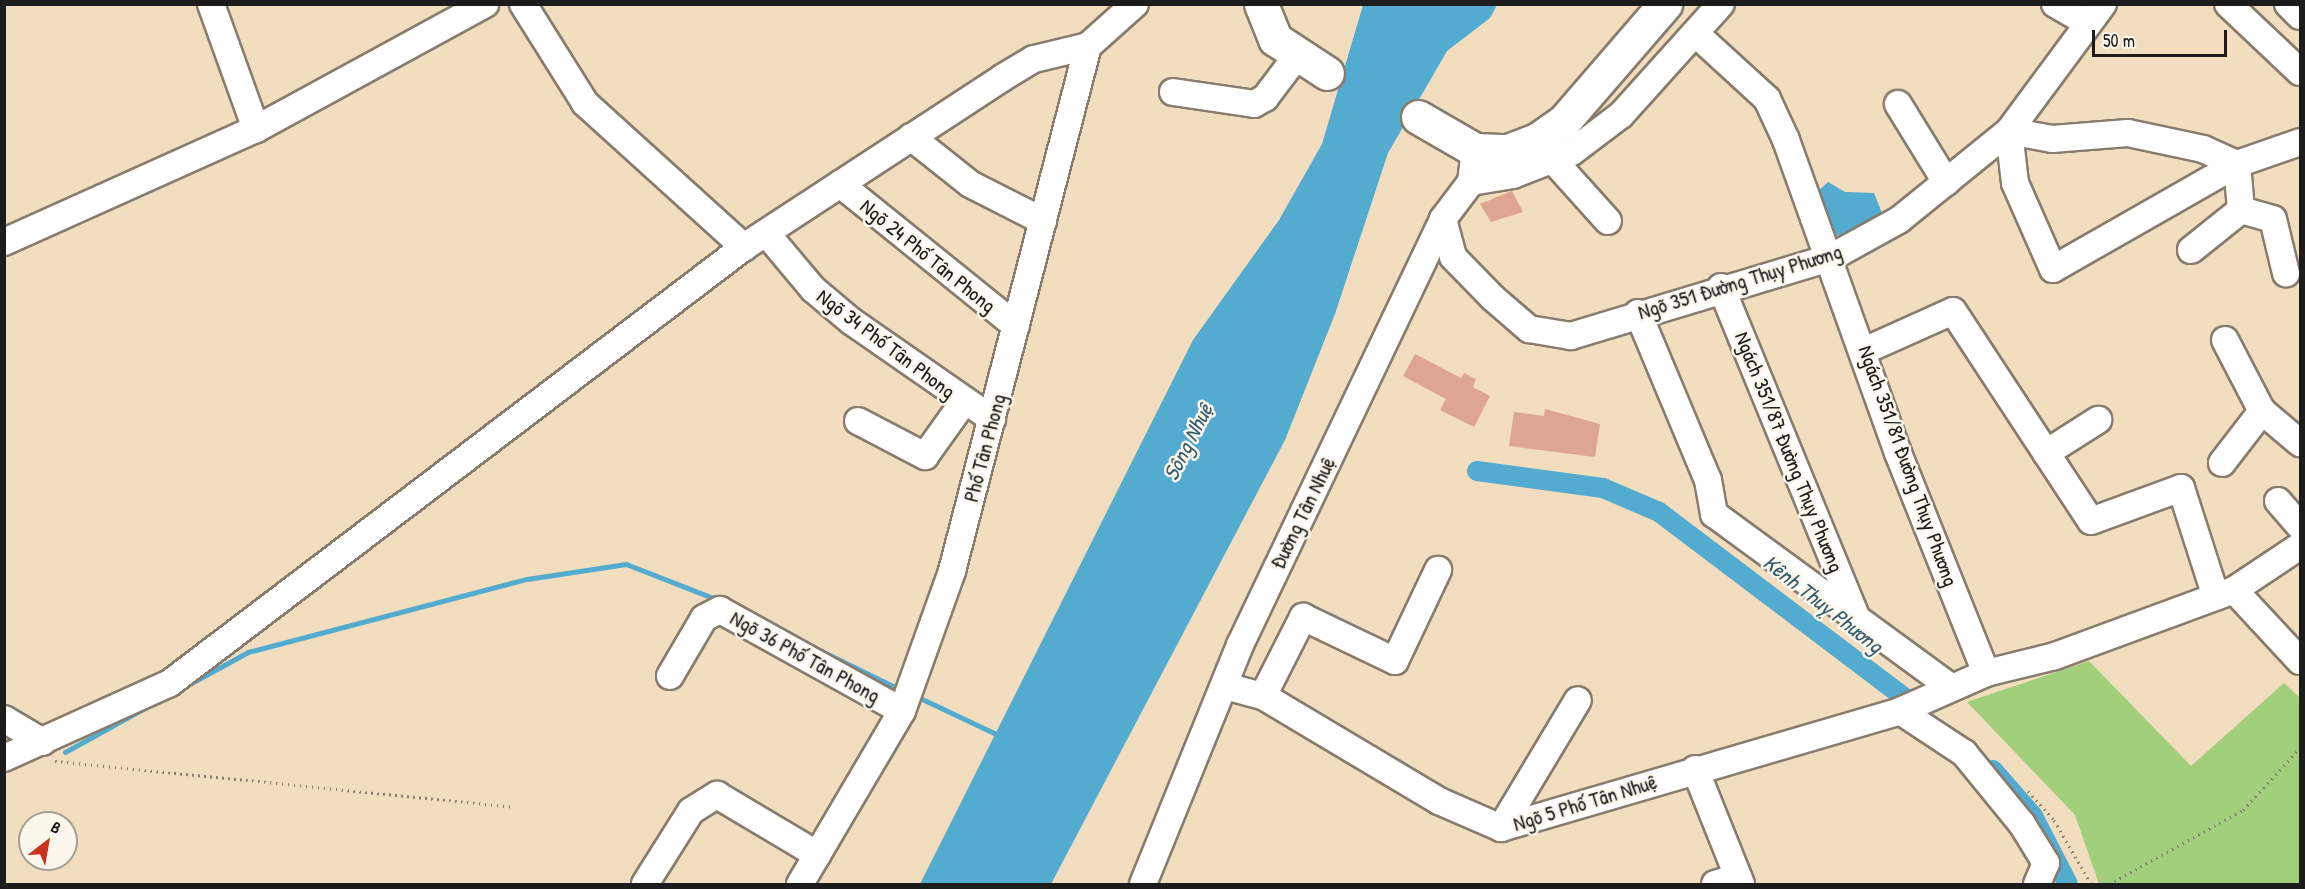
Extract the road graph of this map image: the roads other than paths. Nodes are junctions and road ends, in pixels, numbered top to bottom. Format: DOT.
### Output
graph roads {
  1 [pos="211,4"];
  2 [pos="485,4"];
  3 [pos="523,4"];
  4 [pos="1135,4"];
  5 [pos="1261,4"];
  6 [pos="1665,4"];
  7 [pos="1721,4"];
  8 [pos="2055,4"];
  9 [pos="2228,4"];
  10 [pos="2288,4"];
  11 [pos="2096,14"];
  12 [pos="2301,16"];
  13 [pos="1695,33"];
  14 [pos="1088,46"];
  15 [pos="1296,57"];
  16 [pos="2300,69"];
  17 [pos="1327,73"];
  18 [pos="1173,92"];
  19 [pos="1898,104"];
  20 [pos="1418,117"];
  21 [pos="256,129"];
  22 [pos="2009,131"];
  23 [pos="911,137"];
  24 [pos="2301,142"];
  25 [pos="1475,150"];
  26 [pos="1552,160"];
  27 [pos="2237,164"];
  28 [pos="1472,182"];
  29 [pos="1946,182"];
  30 [pos="840,184"];
  31 [pos="2241,210"];
  32 [pos="1443,219"];
  33 [pos="1043,221"];
  34 [pos="1608,221"];
  35 [pos="766,233"];
  36 [pos="4,242"];
  37 [pos="744,247"];
  38 [pos="2191,250"];
  39 [pos="1830,258"];
  40 [pos="2286,273"];
  41 [pos="1721,287"];
  42 [pos="1638,313"];
  43 [pos="1016,326"];
  44 [pos="2225,340"];
  45 [pos="1866,350"];
  46 [pos="963,403"];
  47 [pos="2262,411"];
  48 [pos="992,419"];
  49 [pos="2098,420"];
  50 [pos="858,421"];
  51 [pos="2301,443"];
  52 [pos="2046,453"];
  53 [pos="2222,463"];
  54 [pos="2278,501"];
  55 [pos="2301,526"];
  56 [pos="2301,546"];
  57 [pos="1438,570"];
  58 [pos="2225,594"];
  59 [pos="1857,617"];
  60 [pos="2301,661"];
  61 [pos="1986,673"];
  62 [pos="670,676"];
  63 [pos="1225,686"];
  64 [pos="1945,689"];
  65 [pos="1263,696"];
  66 [pos="1578,700"];
  67 [pos="902,711"];
  68 [pos="1900,711"];
  69 [pos="4,719"];
  70 [pos="43,742"];
  71 [pos="8,758"];
  72 [pos="1695,769"];
  73 [pos="1501,828"];
  74 [pos="818,855"];
  75 [pos="1732,882"];
  76 [pos="645,885"];
  77 [pos="801,885"];
  78 [pos="1143,885"];
  79 [pos="2037,885"];
  1 -- 21 [label="street"];
  2 -- 21 [label="street"];
  3 -- 37 [label="street"];
  4 -- 14 [label="street"];
  5 -- 15 [label="main road"];
  6 -- 25 [label="main road"];
  7 -- 13 [label="street"];
  8 -- 11 [label="street"];
  9 -- 16 [label="street"];
  10 -- 12 [label="street"];
  11 -- 22 [label="street, Ngõ 351 Đường Thụy Phương"];
  13 -- 26 [label="street"];
  13 -- 39 [label="street, Ngách 351/81 Đường Thụy Phương"];
  14 -- 23 [label="street"];
  14 -- 33 [label="street, Phố Tân Phong"];
  15 -- 17 [label="main road"];
  15 -- 18 [label="street"];
  19 -- 29 [label="street"];
  20 -- 25 [label="main road"];
  21 -- 36 [label="street"];
  22 -- 27 [label="street"];
  22 -- 27 [label="street"];
  22 -- 29 [label="street, Ngõ 351 Đường Thụy Phương"];
  23 -- 30 [label="street"];
  23 -- 33 [label="street"];
  24 -- 27 [label="street"];
  25 -- 28 [label="street"];
  26 -- 28 [label="street"];
  26 -- 34 [label="street"];
  27 -- 31 [label="street"];
  28 -- 32 [label="street, Đường Tân Nhuệ"];
  29 -- 39 [label="street, Ngõ 351 Đường Thụy Phương"];
  30 -- 35 [label="street"];
  30 -- 43 [label="street, Ngõ 24 Phố Tân Phong"];
  31 -- 38 [label="street"];
  31 -- 40 [label="street"];
  32 -- 42 [label="street, Ngõ 351 Đường Thụy Phương"];
  32 -- 63 [label="street, Đường Tân Nhuệ"];
  33 -- 43 [label="street, Phố Tân Phong"];
  35 -- 37 [label="street"];
  35 -- 46 [label="street, Ngõ 34 Phố Tân Phong"];
  37 -- 70 [label="street"];
  39 -- 41 [label="street, Ngõ 351 Đường Thụy Phương"];
  39 -- 45 [label="street, Ngách 351/81 Đường Thụy Phương"];
  41 -- 42 [label="street, Ngõ 351 Đường Thụy Phương"];
  41 -- 59 [label="street, Ngách 351/87 Đường Thụy Phương"];
  42 -- 59 [label="street"];
  43 -- 48 [label="street, Phố Tân Phong"];
  44 -- 47 [label="street"];
  45 -- 52 [label="street"];
  45 -- 61 [label="street, Ngách 351/81 Đường Thụy Phương"];
  46 -- 48 [label="street, Ngõ 34 Phố Tân Phong"];
  46 -- 50 [label="street"];
  47 -- 51 [label="street"];
  47 -- 53 [label="street"];
  48 -- 67 [label="street, Phố Tân Phong"];
  49 -- 52 [label="street"];
  52 -- 58 [label="street"];
  54 -- 55 [label="street"];
  56 -- 58 [label="street, Ngõ 5 Phố Tân Nhuệ"];
  57 -- 65 [label="street"];
  58 -- 60 [label="street"];
  58 -- 61 [label="street, Ngõ 5 Phố Tân Nhuệ"];
  59 -- 64 [label="street"];
  61 -- 64 [label="street, Ngõ 5 Phố Tân Nhuệ"];
  62 -- 67 [label="street, Ngõ 36 Phố Tân Phong"];
  63 -- 65 [label="street, Ngõ 5 Phố Tân Nhuệ"];
  63 -- 78 [label="street, Đường Tân Nhuệ"];
  64 -- 68 [label="street, Ngõ 5 Phố Tân Nhuệ"];
  65 -- 73 [label="street, Ngõ 5 Phố Tân Nhuệ"];
  66 -- 73 [label="street"];
  67 -- 74 [label="street, Phố Tân Phong"];
  68 -- 72 [label="street, Ngõ 5 Phố Tân Nhuệ"];
  68 -- 79 [label="street"];
  69 -- 70 [label="street"];
  70 -- 71 [label="street"];
  72 -- 73 [label="street, Ngõ 5 Phố Tân Nhuệ"];
  72 -- 75 [label="street"];
  74 -- 76 [label="street"];
  74 -- 77 [label="street, Phố Tân Phong"];
}
